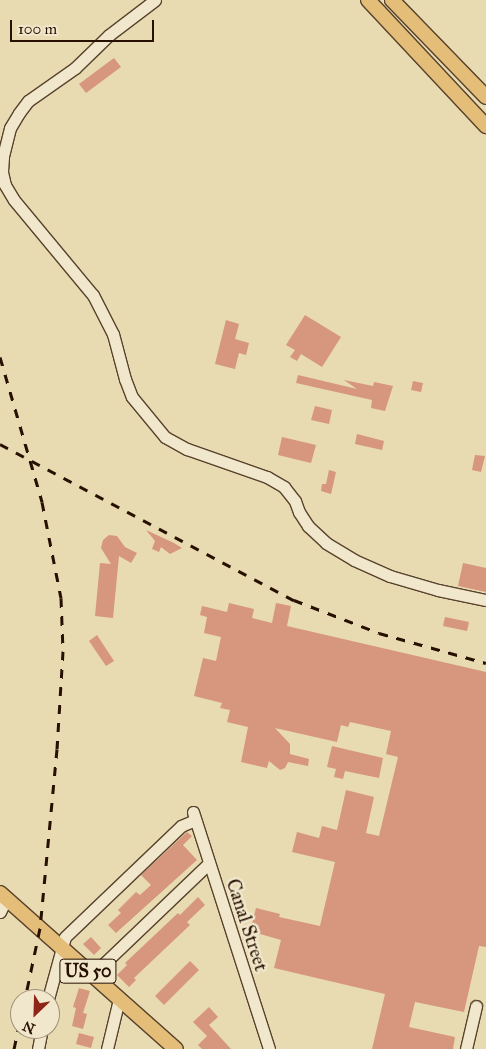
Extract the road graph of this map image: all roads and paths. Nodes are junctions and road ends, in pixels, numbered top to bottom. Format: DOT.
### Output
graph roads {
  1 [pos="155,0"];
  2 [pos="368,0"];
  3 [pos="392,0"];
  4 [pos="485,94"];
  5 [pos="469,107"];
  6 [pos="486,126"];
  7 [pos="486,600"];
  8 [pos="208,863"];
  9 [pos="3,896"];
  10 [pos="0,912"];
  11 [pos="61,948"];
  12 [pos="92,975"];
  13 [pos="51,989"];
  14 [pos="119,999"];
  15 [pos="476,1006"];
  16 [pos="107,1049"];
  17 [pos="176,1049"];
  18 [pos="269,1049"];
  19 [pos="466,1049"];
  1 -- 7 [label="street"];
  2 -- 5 [label="main road"];
  3 -- 4 [label="main road"];
  4 -- 5 [label="street"];
  5 -- 6 [label="main road"];
  8 -- 11 [label="street, Canal Street"];
  8 -- 12 [label="street"];
  8 -- 18 [label="street, Canal Street"];
  9 -- 10 [label="street"];
  9 -- 11 [label="main road, US 50"];
  11 -- 12 [label="main road, US 50"];
  11 -- 13 [label="street"];
  12 -- 14 [label="main road, US 50"];
  14 -- 16 [label="street"];
  14 -- 17 [label="main road, US 50"];
  15 -- 19 [label="street"];
}
